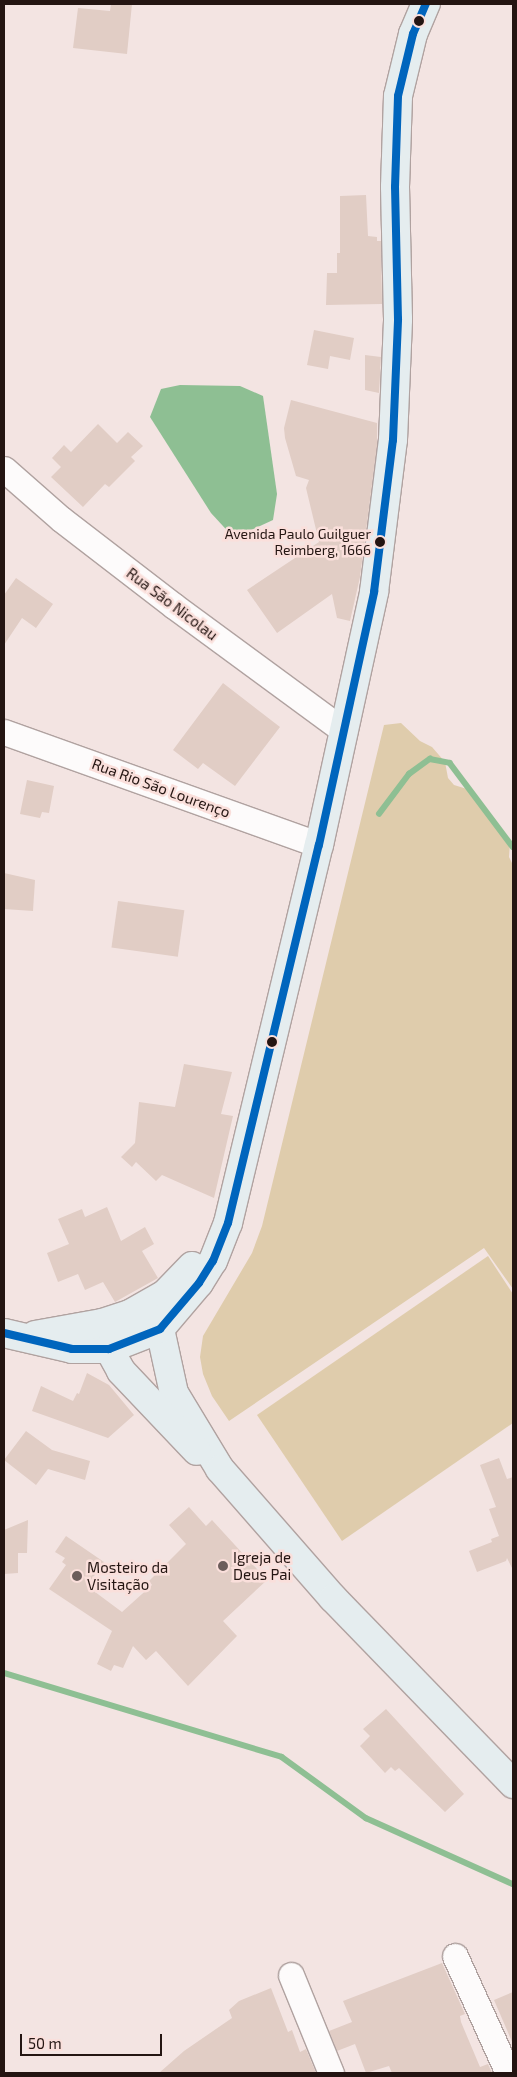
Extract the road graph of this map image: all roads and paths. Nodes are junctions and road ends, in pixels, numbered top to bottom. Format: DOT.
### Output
graph roads {
  1 [pos="426,4"];
  2 [pos="4,469"];
  3 [pos="4,732"];
  4 [pos="344,732"];
  5 [pos="319,845"];
  6 [pos="228,1223"];
  7 [pos="127,1315"];
  8 [pos="169,1320"];
  9 [pos="12,1335"];
  10 [pos="109,1350"];
  11 [pos="220,1468"];
  12 [pos="513,1784"];
  13 [pos="455,1956"];
  14 [pos="291,1975"];
  15 [pos="330,2073"];
  16 [pos="508,2073"];
  1 -- 4 [label="main road"];
  2 -- 4 [label="street, Rua São Nicolau"];
  3 -- 5 [label="street, Rua Rio São Lourenço"];
  4 -- 5 [label="main road"];
  5 -- 6 [label="main road"];
  6 -- 7 [label="main road"];
  6 -- 8 [label="main road"];
  7 -- 8 [label="main road"];
  7 -- 9 [label="main road"];
  7 -- 10 [label="main road"];
  8 -- 10 [label="main road"];
  8 -- 11 [label="main road"];
  9 -- 10 [label="main road"];
  10 -- 11 [label="main road"];
  11 -- 12 [label="main road"];
  13 -- 16 [label="street"];
  14 -- 15 [label="street"];
}
